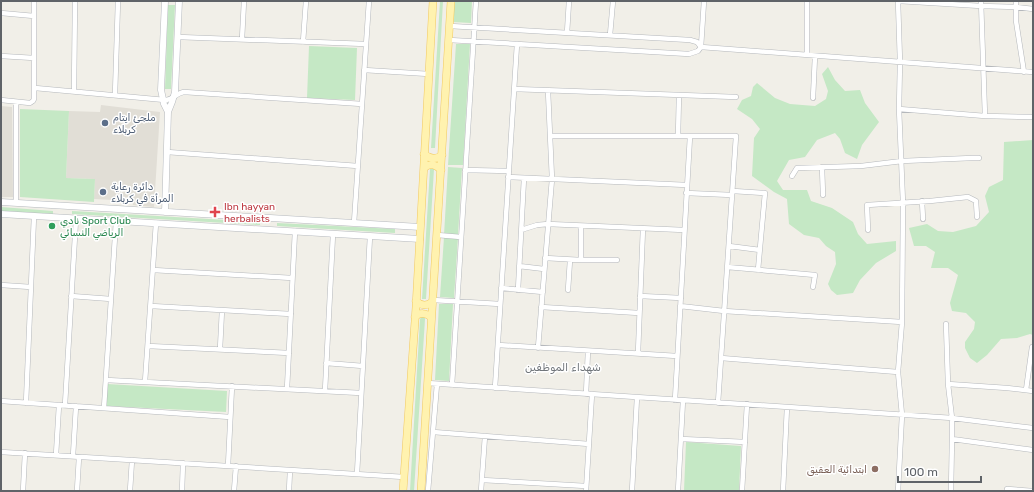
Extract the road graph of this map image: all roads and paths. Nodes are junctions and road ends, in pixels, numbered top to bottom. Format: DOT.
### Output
graph roads {
  1 [pos="34,1"];
  2 [pos="75,1"];
  3 [pos="118,1"];
  4 [pos="164,1"];
  5 [pos="179,1"];
  6 [pos="244,1"];
  7 [pos="306,1"];
  8 [pos="369,1"];
  9 [pos="433,1"];
  10 [pos="451,1"];
  11 [pos="476,1"];
  12 [pos="569,1"];
  13 [pos="613,1"];
  14 [pos="704,1"];
  15 [pos="807,1"];
  16 [pos="898,1"];
  17 [pos="1016,1"];
  18 [pos="981,4"];
  19 [pos="1016,7"];
  20 [pos="1033,8"];
  21 [pos="1,14"];
  22 [pos="34,16"];
  23 [pos="450,26"];
  24 [pos="474,27"];
  25 [pos="566,33"];
  26 [pos="610,35"];
  27 [pos="178,37"];
  28 [pos="242,39"];
  29 [pos="449,40"];
  30 [pos="473,41"];
  31 [pos="303,42"];
  32 [pos="366,44"];
  33 [pos="517,44"];
  34 [pos="701,47"];
  35 [pos="807,55"];
  36 [pos="1,56"];
  37 [pos="815,56"];
  38 [pos="34,58"];
  39 [pos="900,62"];
  40 [pos="983,68"];
  41 [pos="364,70"];
  42 [pos="1024,72"];
  43 [pos="1033,72"];
  44 [pos="429,74"];
  45 [pos="35,88"];
  46 [pos="514,90"];
  47 [pos="548,91"];
  48 [pos="74,92"];
  49 [pos="115,95"];
  50 [pos="679,95"];
  51 [pos="174,97"];
  52 [pos="736,97"];
  53 [pos="813,98"];
  54 [pos="1,100"];
  55 [pos="163,100"];
  56 [pos="16,102"];
  57 [pos="362,104"];
  58 [pos="899,109"];
  59 [pos="168,112"];
  60 [pos="985,116"];
  61 [pos="1033,117"];
  62 [pos="550,136"];
  63 [pos="678,136"];
  64 [pos="690,136"];
  65 [pos="167,152"];
  66 [pos="424,154"];
  67 [pos="442,155"];
  68 [pos="980,158"];
  69 [pos="902,161"];
  70 [pos="358,166"];
  71 [pos="822,167"];
  72 [pos="424,168"];
  73 [pos="441,170"];
  74 [pos="465,170"];
  75 [pos="509,171"];
  76 [pos="792,176"];
  77 [pos="508,177"];
  78 [pos="524,178"];
  79 [pos="552,179"];
  80 [pos="687,185"];
  81 [pos="686,193"];
  82 [pos="732,193"];
  83 [pos="823,195"];
  84 [pos="1,202"];
  85 [pos="922,202"];
  86 [pos="16,203"];
  87 [pos="903,203"];
  88 [pos="58,205"];
  89 [pos="71,206"];
  90 [pos="165,212"];
  91 [pos="1,214"];
  92 [pos="34,216"];
  93 [pos="56,217"];
  94 [pos="977,217"];
  95 [pos="74,218"];
  96 [pos="262,218"];
  97 [pos="276,218"];
  98 [pos="924,219"];
  99 [pos="116,221"];
  100 [pos="156,223"];
  101 [pos="354,223"];
  102 [pos="548,224"];
  103 [pos="396,226"];
  104 [pos="581,226"];
  105 [pos="420,227"];
  106 [pos="643,228"];
  107 [pos="261,230"];
  108 [pos="275,230"];
  109 [pos="521,230"];
  110 [pos="684,230"];
  111 [pos="868,230"];
  112 [pos="295,231"];
  113 [pos="333,234"];
  114 [pos="437,235"];
  115 [pos="370,236"];
  116 [pos="394,237"];
  117 [pos="461,237"];
  118 [pos="420,239"];
  119 [pos="729,246"];
  120 [pos="760,250"];
  121 [pos="545,258"];
  122 [pos="570,260"];
  123 [pos="581,260"];
  124 [pos="617,260"];
  125 [pos="519,266"];
  126 [pos="727,268"];
  127 [pos="544,269"];
  128 [pos="153,270"];
  129 [pos="758,270"];
  130 [pos="292,278"];
  131 [pos="1,285"];
  132 [pos="31,287"];
  133 [pos="813,287"];
  134 [pos="501,288"];
  135 [pos="518,290"];
  136 [pos="568,290"];
  137 [pos="543,292"];
  138 [pos="71,296"];
  139 [pos="640,296"];
  140 [pos="681,298"];
  141 [pos="111,299"];
  142 [pos="416,301"];
  143 [pos="433,301"];
  144 [pos="457,301"];
  145 [pos="500,304"];
  146 [pos="151,306"];
  147 [pos="680,306"];
  148 [pos="541,307"];
  149 [pos="222,310"];
  150 [pos="724,311"];
  151 [pos="639,313"];
  152 [pos="291,314"];
  153 [pos="415,317"];
  154 [pos="431,317"];
  155 [pos="902,322"];
  156 [pos="946,324"];
  157 [pos="498,345"];
  158 [pos="148,346"];
  159 [pos="1032,347"];
  160 [pos="538,348"];
  161 [pos="220,349"];
  162 [pos="588,351"];
  163 [pos="289,353"];
  164 [pos="638,353"];
  165 [pos="677,356"];
  166 [pos="721,358"];
  167 [pos="326,363"];
  168 [pos="363,366"];
  169 [pos="898,372"];
  170 [pos="106,380"];
  171 [pos="146,382"];
  172 [pos="427,383"];
  173 [pos="437,384"];
  174 [pos="948,384"];
  175 [pos="452,385"];
  176 [pos="232,386"];
  177 [pos="495,388"];
  178 [pos="287,389"];
  179 [pos="1026,390"];
  180 [pos="325,391"];
  181 [pos="1033,391"];
  182 [pos="362,393"];
  183 [pos="586,394"];
  184 [pos="592,394"];
  185 [pos="638,397"];
  186 [pos="675,400"];
  187 [pos="683,400"];
  188 [pos="1,401"];
  189 [pos="26,403"];
  190 [pos="718,403"];
  191 [pos="747,404"];
  192 [pos="59,405"];
  193 [pos="65,406"];
  194 [pos="76,406"];
  195 [pos="787,407"];
  196 [pos="104,408"];
  197 [pos="902,415"];
  198 [pos="230,417"];
  199 [pos="952,418"];
  200 [pos="1033,428"];
  201 [pos="433,432"];
  202 [pos="485,436"];
  203 [pos="681,438"];
  204 [pos="952,439"];
  205 [pos="745,442"];
  206 [pos="589,444"];
  207 [pos="1033,450"];
  208 [pos="1,452"];
  209 [pos="25,454"];
  210 [pos="56,455"];
  211 [pos="73,456"];
  212 [pos="80,457"];
  213 [pos="132,460"];
  214 [pos="183,463"];
  215 [pos="228,466"];
  216 [pos="236,466"];
  217 [pos="290,470"];
  218 [pos="357,474"];
  219 [pos="404,477"];
  220 [pos="482,480"];
  221 [pos="586,489"];
  222 [pos="23,491"];
  223 [pos="77,491"];
  224 [pos="130,491"];
  225 [pos="182,491"];
  226 [pos="234,491"];
  227 [pos="289,491"];
  228 [pos="403,491"];
  229 [pos="421,491"];
  230 [pos="428,491"];
  231 [pos="481,491"];
  232 [pos="632,491"];
  233 [pos="678,491"];
  234 [pos="742,491"];
  235 [pos="783,491"];
  236 [pos="898,491"];
  237 [pos="951,491"];
  238 [pos="1007,491"];
  239 [pos="1033,491"];
  1 -- 22 [label="street"];
  2 -- 48 [label="street"];
  3 -- 49 [label="street"];
  4 -- 55 [label="main road"];
  5 -- 27 [label="main road"];
  6 -- 28 [label="street"];
  7 -- 31 [label="street"];
  8 -- 32 [label="street"];
  9 -- 44 [label="main road"];
  10 -- 23 [label="main road"];
  11 -- 24 [label="street"];
  12 -- 25 [label="street"];
  13 -- 26 [label="street"];
  14 -- 34 [label="street"];
  15 -- 35 [label="street"];
  16 -- 18 [label="street"];
  16 -- 39 [label="street"];
  17 -- 19 [label="street"];
  18 -- 19 [label="street"];
  18 -- 40 [label="street"];
  19 -- 20 [label="street"];
  19 -- 42 [label="street"];
  21 -- 22 [label="street"];
  22 -- 38 [label="street"];
  23 -- 24 [label="street"];
  23 -- 29 [label="main road"];
  24 -- 25 [label="street"];
  24 -- 30 [label="street"];
  25 -- 26 [label="street"];
  26 -- 34 [label="street"];
  27 -- 28 [label="street"];
  27 -- 51 [label="main road"];
  28 -- 31 [label="street"];
  29 -- 30 [label="street"];
  29 -- 67 [label="main road"];
  30 -- 33 [label="street"];
  30 -- 74 [label="street"];
  31 -- 32 [label="street"];
  32 -- 41 [label="street"];
  33 -- 34 [label="street"];
  33 -- 46 [label="street"];
  34 -- 35 [label="street"];
  35 -- 37 [label="street"];
  36 -- 38 [label="street"];
  37 -- 39 [label="street"];
  37 -- 53 [label="street"];
  38 -- 45 [label="street"];
  39 -- 40 [label="street"];
  39 -- 58 [label="street"];
  40 -- 42 [label="street"];
  40 -- 60 [label="street"];
  41 -- 44 [label="street"];
  41 -- 57 [label="street"];
  42 -- 43 [label="street"];
  44 -- 66 [label="main road"];
  45 -- 48 [label="street"];
  45 -- 56 [label="street"];
  46 -- 47 [label="street"];
  46 -- 75 [label="street"];
  47 -- 50 [label="street"];
  47 -- 62 [label="street"];
  48 -- 49 [label="street"];
  49 -- 55 [label="street"];
  50 -- 52 [label="street"];
  50 -- 63 [label="street"];
  51 -- 55 [label="street"];
  51 -- 57 [label="street"];
  51 -- 59 [label="main road"];
  54 -- 56 [label="street"];
  55 -- 59 [label="main road"];
  56 -- 86 [label="street"];
  57 -- 70 [label="street"];
  58 -- 60 [label="street"];
  58 -- 69 [label="street"];
  59 -- 65 [label="main road"];
  60 -- 61 [label="street"];
  62 -- 63 [label="street"];
  62 -- 79 [label="street"];
  63 -- 64 [label="street"];
  64 -- 80 [label="street"];
  64 -- 82 [label="street"];
  65 -- 70 [label="street"];
  65 -- 90 [label="main road"];
  66 -- 67 [label="main road"];
  66 -- 72 [label="main road"];
  67 -- 73 [label="main road"];
  68 -- 69 [label="street"];
  69 -- 71 [label="street"];
  69 -- 87 [label="street"];
  70 -- 101 [label="street"];
  71 -- 76 [label="street"];
  71 -- 83 [label="street"];
  72 -- 73 [label="main road"];
  72 -- 105 [label="main road"];
  73 -- 114 [label="main road"];
  74 -- 75 [label="street"];
  74 -- 117 [label="street"];
  75 -- 77 [label="street"];
  77 -- 78 [label="street"];
  77 -- 134 [label="street"];
  78 -- 79 [label="street"];
  78 -- 109 [label="street"];
  79 -- 80 [label="street"];
  79 -- 102 [label="street"];
  80 -- 81 [label="street"];
  81 -- 82 [label="street"];
  81 -- 110 [label="street"];
  82 -- 119 [label="street"];
  82 -- 120 [label="street"];
  84 -- 86 [label="main road"];
  85 -- 87 [label="street"];
  85 -- 94 [label="street"];
  85 -- 98 [label="street"];
  86 -- 88 [label="main road"];
  87 -- 111 [label="street"];
  87 -- 155 [label="street"];
  88 -- 89 [label="main road"];
  88 -- 93 [label="main road"];
  89 -- 90 [label="main road"];
  89 -- 95 [label="main road"];
  90 -- 96 [label="main road"];
  91 -- 92 [label="main road"];
  92 -- 93 [label="main road"];
  92 -- 132 [label="street"];
  93 -- 95 [label="main road"];
  95 -- 99 [label="main road"];
  95 -- 138 [label="street"];
  96 -- 97 [label="main road"];
  96 -- 107 [label="main road"];
  97 -- 101 [label="main road"];
  97 -- 108 [label="main road"];
  99 -- 100 [label="main road"];
  99 -- 141 [label="street"];
  100 -- 107 [label="main road"];
  100 -- 128 [label="street"];
  101 -- 103 [label="main road"];
  102 -- 104 [label="street"];
  102 -- 109 [label="street"];
  102 -- 121 [label="street"];
  103 -- 105 [label="main road"];
  103 -- 116 [label="main road"];
  104 -- 106 [label="street"];
  104 -- 123 [label="street"];
  105 -- 118 [label="main road"];
  106 -- 110 [label="street"];
  106 -- 139 [label="street"];
  107 -- 108 [label="main road"];
  108 -- 112 [label="main road"];
  109 -- 125 [label="street"];
  110 -- 140 [label="street"];
  112 -- 113 [label="main road"];
  112 -- 130 [label="street"];
  113 -- 115 [label="main road"];
  113 -- 167 [label="street"];
  114 -- 117 [label="street"];
  114 -- 143 [label="main road"];
  115 -- 116 [label="main road"];
  115 -- 168 [label="street"];
  116 -- 118 [label="main road"];
  117 -- 144 [label="street"];
  118 -- 142 [label="main road"];
  119 -- 120 [label="street"];
  119 -- 126 [label="street"];
  120 -- 129 [label="street"];
  121 -- 122 [label="street"];
  121 -- 127 [label="street"];
  122 -- 123 [label="street"];
  122 -- 136 [label="street"];
  123 -- 124 [label="street"];
  125 -- 127 [label="street"];
  125 -- 135 [label="street"];
  126 -- 129 [label="street"];
  126 -- 150 [label="street"];
  127 -- 137 [label="street"];
  128 -- 130 [label="street"];
  128 -- 146 [label="street"];
  129 -- 133 [label="street"];
  130 -- 152 [label="street"];
  131 -- 132 [label="street"];
  132 -- 189 [label="street"];
  134 -- 135 [label="street"];
  134 -- 145 [label="street"];
  135 -- 137 [label="street"];
  137 -- 148 [label="street"];
  138 -- 141 [label="street"];
  138 -- 193 [label="street"];
  139 -- 140 [label="street"];
  139 -- 151 [label="street"];
  140 -- 147 [label="street"];
  141 -- 170 [label="street"];
  142 -- 143 [label="main road"];
  142 -- 153 [label="main road"];
  143 -- 144 [label="street"];
  143 -- 154 [label="main road"];
  144 -- 145 [label="street"];
  144 -- 175 [label="street"];
  145 -- 157 [label="street"];
  146 -- 149 [label="street"];
  146 -- 158 [label="street"];
  147 -- 150 [label="street"];
  147 -- 165 [label="street"];
  148 -- 151 [label="street"];
  148 -- 160 [label="street"];
  149 -- 152 [label="street"];
  149 -- 161 [label="street"];
  150 -- 155 [label="street"];
  150 -- 166 [label="street"];
  151 -- 164 [label="street"];
  152 -- 163 [label="street"];
  153 -- 154 [label="main road"];
  153 -- 219 [label="main road"];
  154 -- 172 [label="main road"];
  155 -- 169 [label="street"];
  156 -- 174 [label="street"];
  157 -- 160 [label="street"];
  157 -- 177 [label="street"];
  158 -- 161 [label="street"];
  158 -- 171 [label="street"];
  159 -- 179 [label="street"];
  160 -- 162 [label="street"];
  161 -- 163 [label="street"];
  162 -- 164 [label="street"];
  162 -- 183 [label="street"];
  163 -- 178 [label="street"];
  164 -- 165 [label="street"];
  165 -- 186 [label="street"];
  166 -- 169 [label="street"];
  166 -- 190 [label="street"];
  167 -- 168 [label="street"];
  167 -- 180 [label="street"];
  168 -- 182 [label="street"];
  169 -- 197 [label="street"];
  170 -- 171 [label="street"];
  170 -- 196 [label="street"];
  171 -- 176 [label="street"];
  172 -- 173 [label="street"];
  172 -- 229 [label="main road"];
  173 -- 175 [label="street"];
  173 -- 201 [label="street"];
  174 -- 179 [label="street"];
  174 -- 199 [label="street"];
  175 -- 177 [label="street"];
  176 -- 178 [label="street"];
  176 -- 198 [label="street"];
  177 -- 183 [label="street"];
  178 -- 180 [label="street"];
  179 -- 181 [label="street"];
  180 -- 182 [label="street"];
  182 -- 218 [label="street"];
  183 -- 184 [label="street"];
  184 -- 185 [label="street"];
  184 -- 206 [label="street"];
  185 -- 186 [label="street"];
  185 -- 232 [label="street"];
  186 -- 187 [label="street"];
  187 -- 190 [label="street"];
  187 -- 203 [label="street"];
  188 -- 189 [label="street"];
  189 -- 192 [label="street"];
  190 -- 191 [label="street"];
  191 -- 195 [label="street"];
  191 -- 205 [label="street"];
  192 -- 193 [label="street"];
  192 -- 210 [label="street"];
  193 -- 194 [label="street"];
  194 -- 196 [label="street"];
  194 -- 211 [label="street"];
  195 -- 197 [label="street"];
  195 -- 235 [label="street"];
  196 -- 198 [label="street"];
  197 -- 199 [label="street"];
  197 -- 236 [label="street"];
  198 -- 215 [label="street"];
  199 -- 200 [label="street"];
  199 -- 204 [label="street"];
  201 -- 202 [label="street"];
  201 -- 230 [label="street"];
  202 -- 206 [label="street"];
  202 -- 220 [label="street"];
  203 -- 205 [label="street"];
  203 -- 233 [label="street"];
  204 -- 207 [label="street"];
  204 -- 237 [label="street"];
  205 -- 234 [label="street"];
  206 -- 221 [label="street"];
  208 -- 209 [label="street"];
  209 -- 210 [label="street"];
  209 -- 222 [label="street"];
  210 -- 211 [label="street"];
  211 -- 212 [label="street"];
  212 -- 213 [label="street"];
  212 -- 223 [label="street"];
  213 -- 214 [label="street"];
  213 -- 224 [label="street"];
  214 -- 215 [label="street"];
  214 -- 225 [label="street"];
  215 -- 216 [label="street"];
  216 -- 217 [label="street"];
  216 -- 226 [label="street"];
  217 -- 218 [label="street"];
  217 -- 227 [label="street"];
  218 -- 219 [label="street"];
  219 -- 228 [label="main road"];
  220 -- 221 [label="street"];
  220 -- 231 [label="street"];
  238 -- 239 [label="street"];
}
